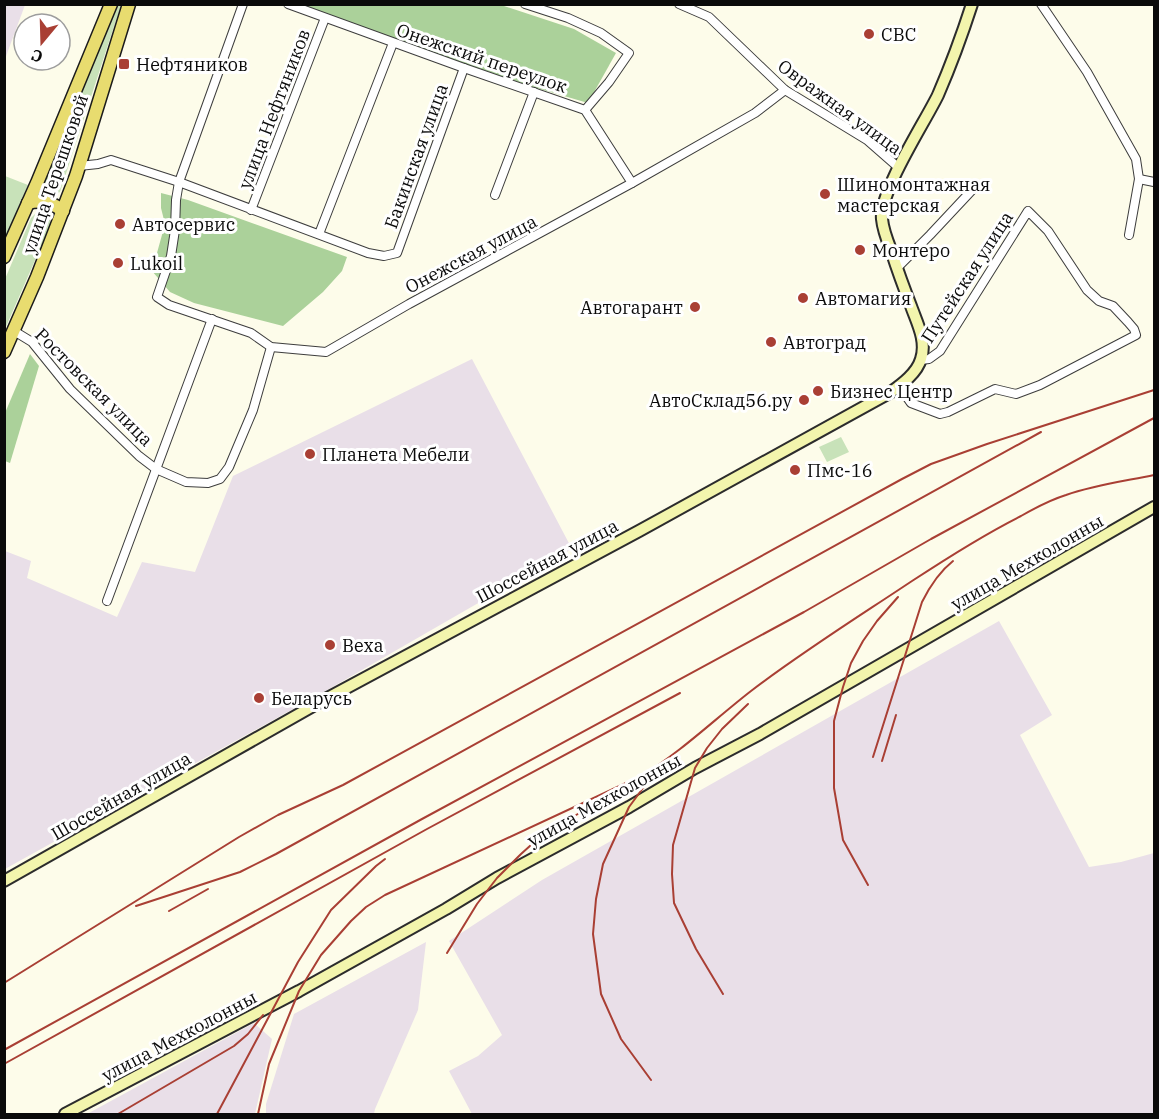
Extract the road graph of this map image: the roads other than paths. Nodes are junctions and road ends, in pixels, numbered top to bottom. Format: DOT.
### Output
graph roads {
  1 [pos="111,4"];
  2 [pos="129,4"];
  3 [pos="243,4"];
  4 [pos="288,4"];
  5 [pos="525,4"];
  6 [pos="679,4"];
  7 [pos="972,4"];
  8 [pos="1041,4"];
  9 [pos="324,18"];
  10 [pos="393,43"];
  11 [pos="464,68"];
  12 [pos="785,90"];
  13 [pos="534,92"];
  14 [pos="585,110"];
  15 [pos="80,166"];
  16 [pos="899,168"];
  17 [pos="1139,179"];
  18 [pos="179,182"];
  19 [pos="1155,182"];
  20 [pos="632,183"];
  21 [pos="974,188"];
  22 [pos="495,195"];
  23 [pos="28,203"];
  24 [pos="252,210"];
  25 [pos="63,211"];
  26 [pos="319,234"];
  27 [pos="1129,235"];
  28 [pos="6,253"];
  29 [pos="897,268"];
  30 [pos="212,319"];
  31 [pos="14,331"];
  32 [pos="271,347"];
  33 [pos="4,352"];
  34 [pos="921,360"];
  35 [pos="899,386"];
  36 [pos="156,469"];
  37 [pos="1155,507"];
  38 [pos="107,601"];
  39 [pos="4,881"];
  40 [pos="65,1114"];
  1 -- 23 [label="main road, улица Терешковой"];
  2 -- 15 [label="main road, улица Терешковой"];
  3 -- 18 [label="street"];
  4 -- 9 [label="street, Онежский переулок"];
  5 -- 14 [label="street"];
  6 -- 12 [label="street, Овражная улица"];
  7 -- 16 [label="street"];
  8 -- 17 [label="street"];
  9 -- 10 [label="street, Онежский переулок"];
  9 -- 24 [label="street, улица Нефтяников"];
  10 -- 11 [label="street, Онежский переулок"];
  10 -- 26 [label="street"];
  11 -- 13 [label="street, Онежский переулок"];
  11 -- 26 [label="street, Бакинская улица"];
  12 -- 16 [label="street, Овражная улица"];
  12 -- 20 [label="street, Онежская улица"];
  13 -- 14 [label="street, Онежский переулок"];
  13 -- 22 [label="street"];
  14 -- 20 [label="street, Онежский переулок"];
  15 -- 18 [label="street"];
  15 -- 25 [label="main road, улица Терешковой"];
  16 -- 29 [label="street"];
  17 -- 19 [label="street"];
  17 -- 27 [label="street"];
  18 -- 24 [label="street"];
  18 -- 30 [label="street, Онежская улица"];
  20 -- 32 [label="street, Онежская улица"];
  21 -- 29 [label="street"];
  23 -- 25 [label="main road"];
  23 -- 28 [label="main road, улица Терешковой"];
  24 -- 26 [label="street"];
  25 -- 31 [label="main road, улица Терешковой"];
  29 -- 34 [label="street"];
  30 -- 32 [label="street, Онежская улица"];
  30 -- 36 [label="street"];
  31 -- 33 [label="main road, улица Терешковой"];
  31 -- 36 [label="street, Ростовская улица"];
  32 -- 36 [label="street, Ростовская улица"];
  34 -- 35 [label="street, Шоссейная улица"];
  34 -- 35 [label="street, Путейская улица"];
  35 -- 39 [label="street, Шоссейная улица"];
  36 -- 38 [label="street"];
  37 -- 40 [label="street, улица Мехколонны"];
}
